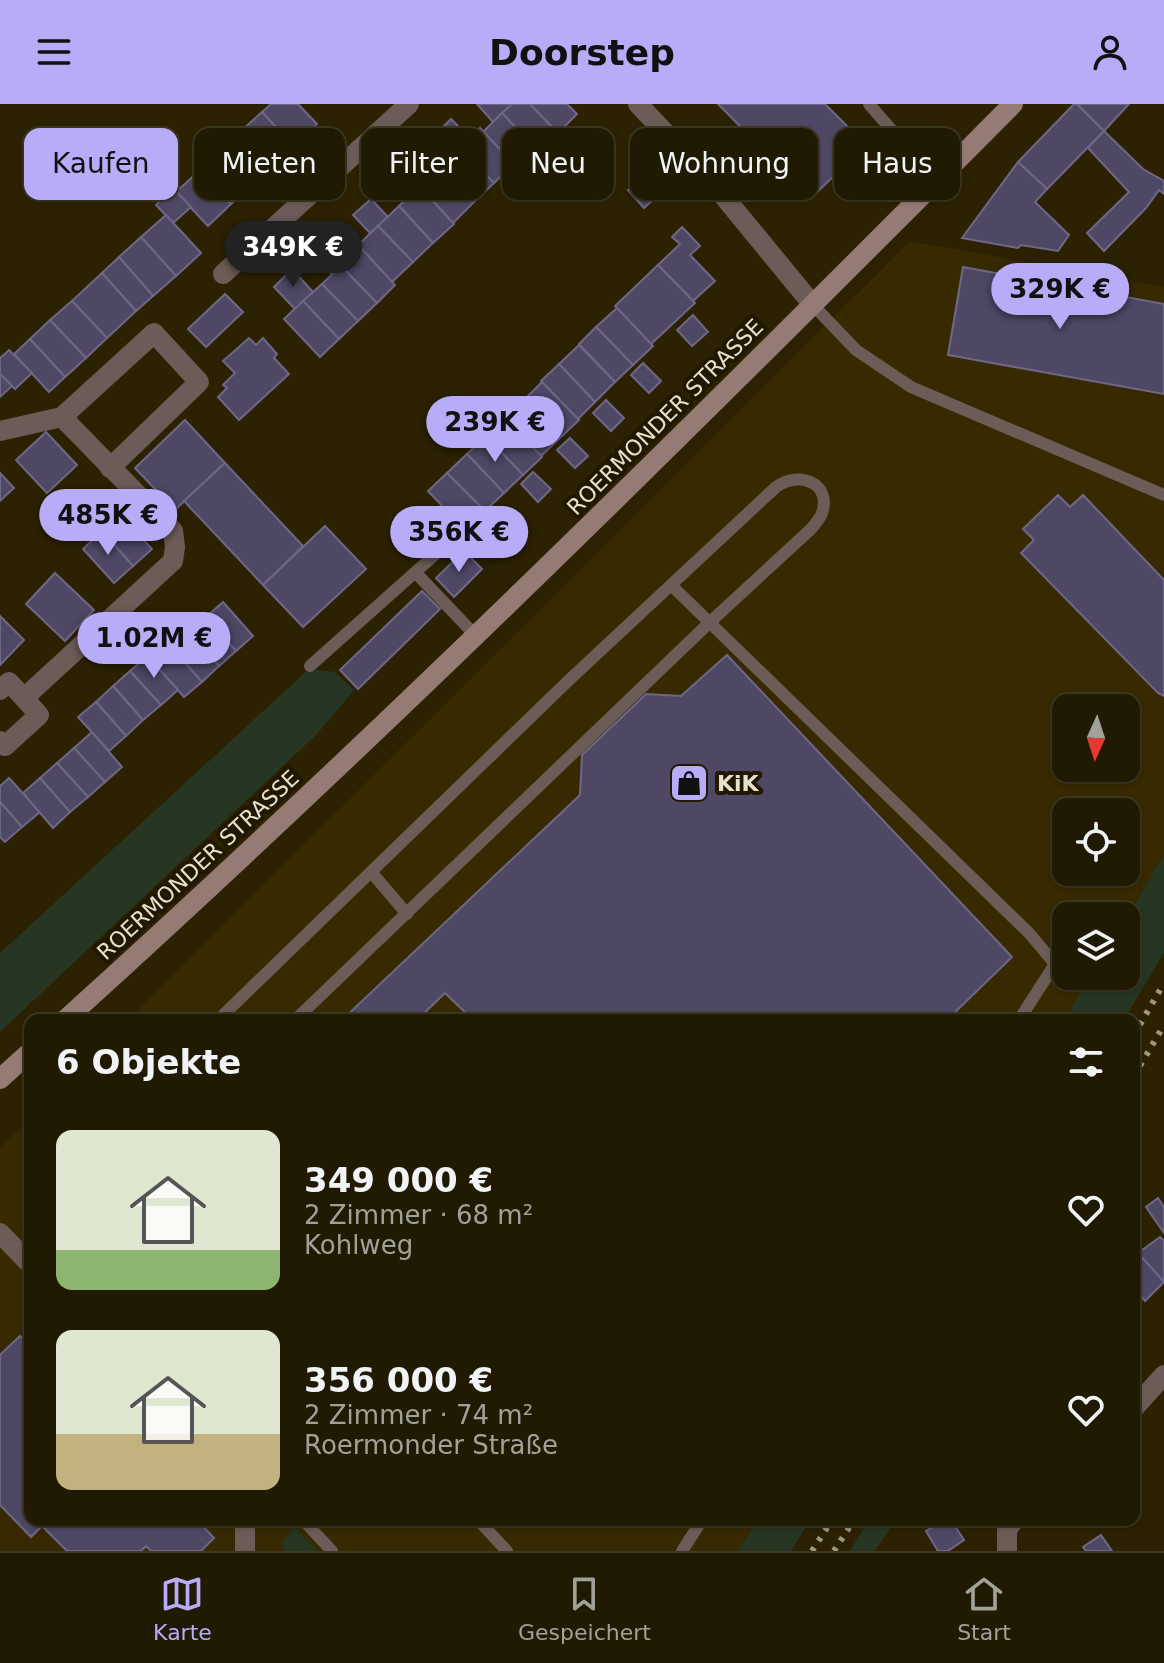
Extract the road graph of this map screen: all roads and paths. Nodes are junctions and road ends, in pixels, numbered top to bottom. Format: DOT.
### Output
graph roads {
  1 [pos="409,104"];
  2 [pos="638,104"];
  3 [pos="869,104"];
  4 [pos="1013,104"];
  5 [pos="890,128"];
  6 [pos="960,157"];
  7 [pos="917,200"];
  8 [pos="223,274"];
  9 [pos="813,305"];
  10 [pos="62,417"];
  11 [pos="0,431"];
  12 [pos="110,468"];
  13 [pos="1164,495"];
  14 [pos="448,543"];
  15 [pos="416,573"];
  16 [pos="671,585"];
  17 [pos="709,623"];
  18 [pos="475,635"];
  19 [pos="310,666"];
  20 [pos="0,690"];
  21 [pos="24,698"];
  22 [pos="0,741"];
  23 [pos="372,873"];
  24 [pos="407,914"];
  25 [pos="72,1014"];
  26 [pos="224,1014"];
  27 [pos="301,1014"];
  28 [pos="1023,1014"];
  29 [pos="24,1057"];
  30 [pos="0,1079"];
  31 [pos="0,1233"];
  32 [pos="24,1258"];
  33 [pos="1164,1375"];
  34 [pos="1140,1401"];
  35 [pos="249,1526"];
  36 [pos="309,1526"];
  37 [pos="484,1526"];
  38 [pos="698,1526"];
  39 [pos="1010,1526"];
  40 [pos="245,1551"];
  41 [pos="332,1551"];
  42 [pos="507,1551"];
  43 [pos="682,1551"];
  44 [pos="1007,1551"];
  1 -- 8 [label="street"];
  2 -- 9 [label="street"];
  3 -- 5 [label="lane"];
  4 -- 6 [label="main road, ROERMONDER STRASSE"];
  7 -- 9 [label="main road, ROERMONDER STRASSE"];
  9 -- 13 [label="lane"];
  9 -- 18 [label="main road, ROERMONDER STRASSE"];
  10 -- 11 [label="street"];
  10 -- 12 [label="street"];
  10 -- 12 [label="street"];
  12 -- 21 [label="street"];
  14 -- 15 [label="lane"];
  15 -- 18 [label="lane"];
  15 -- 19 [label="lane"];
  16 -- 17 [label="lane"];
  16 -- 17 [label="lane"];
  16 -- 23 [label="lane"];
  17 -- 24 [label="lane"];
  17 -- 28 [label="lane"];
  18 -- 25 [label="main road, ROERMONDER STRASSE"];
  20 -- 21 [label="street"];
  21 -- 22 [label="street"];
  23 -- 24 [label="lane"];
  23 -- 26 [label="lane"];
  24 -- 27 [label="lane"];
  29 -- 30 [label="main road"];
  31 -- 32 [label="street"];
  33 -- 34 [label="street"];
  35 -- 40 [label="street"];
  36 -- 41 [label="lane"];
  37 -- 42 [label="lane"];
  38 -- 43 [label="lane"];
  39 -- 44 [label="street"];
}
